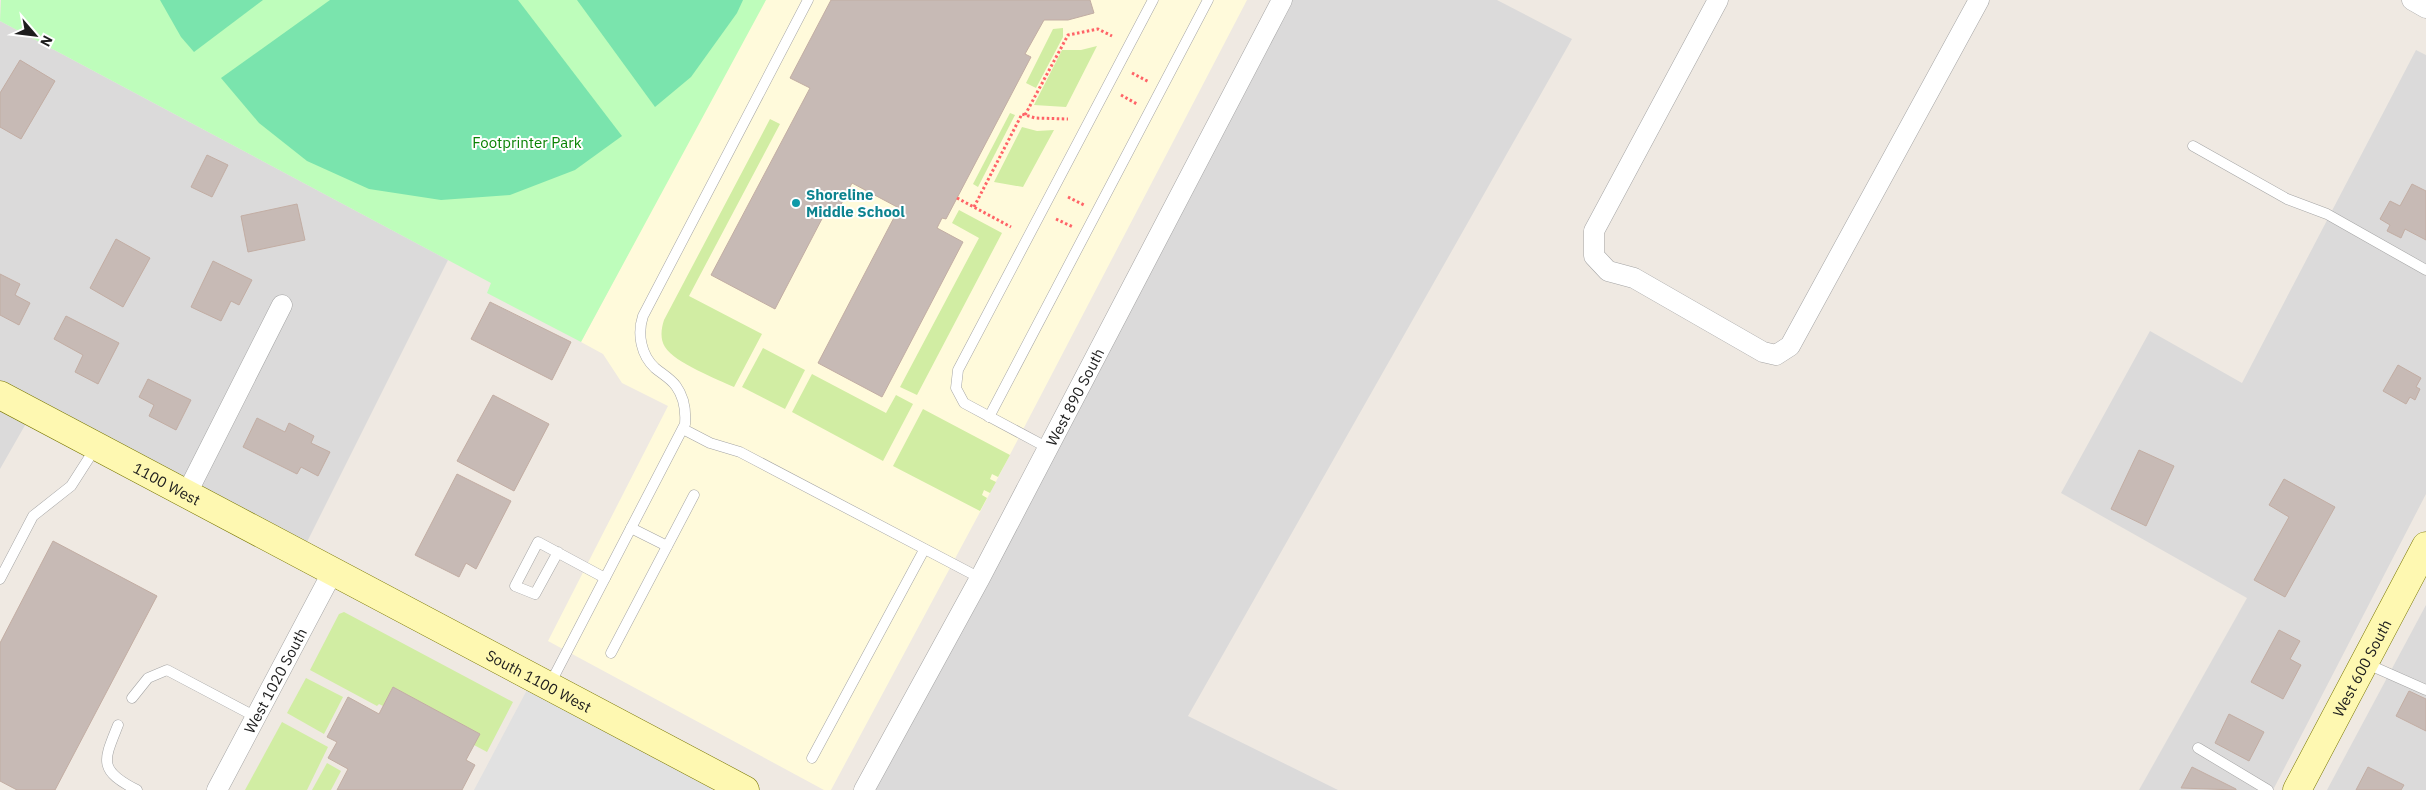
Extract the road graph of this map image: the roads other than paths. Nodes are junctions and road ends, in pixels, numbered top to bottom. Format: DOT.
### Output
graph roads {
  1 [pos="808,0"];
  2 [pos="1153,0"];
  3 [pos="1208,0"];
  4 [pos="1282,0"];
  5 [pos="1718,0"];
  6 [pos="1979,0"];
  7 [pos="2412,0"];
  8 [pos="2426,8"];
  9 [pos="2192,146"];
  10 [pos="2426,270"];
  11 [pos="282,305"];
  12 [pos="0,395"];
  13 [pos="989,417"];
  14 [pos="683,429"];
  15 [pos="96,447"];
  16 [pos="1048,448"];
  17 [pos="186,495"];
  18 [pos="694,495"];
  19 [pos="632,528"];
  20 [pos="667,546"];
  21 [pos="2426,546"];
  22 [pos="924,550"];
  23 [pos="558,552"];
  24 [pos="333,571"];
  25 [pos="605,578"];
  26 [pos="980,578"];
  27 [pos="0,580"];
  28 [pos="610,653"];
  29 [pos="2364,663"];
  30 [pos="549,685"];
  31 [pos="2426,690"];
  32 [pos="132,698"];
  33 [pos="256,717"];
  34 [pos="118,725"];
  35 [pos="2198,748"];
  36 [pos="812,758"];
  37 [pos="137,790"];
  38 [pos="217,790"];
  39 [pos="746,790"];
  40 [pos="864,790"];
  41 [pos="2268,790"];
  42 [pos="2297,790"];
  1 -- 14 [label="lane"];
  2 -- 13 [label="lane"];
  3 -- 13 [label="lane"];
  4 -- 16 [label="street, West 890 South"];
  5 -- 6 [label="street"];
  7 -- 8 [label="street"];
  9 -- 10 [label="lane"];
  11 -- 17 [label="street"];
  12 -- 15 [label="street, 1100 West"];
  13 -- 16 [label="lane"];
  14 -- 19 [label="lane"];
  14 -- 22 [label="lane"];
  15 -- 17 [label="street, 1100 West"];
  15 -- 27 [label="lane"];
  16 -- 26 [label="street, West 890 South"];
  17 -- 24 [label="street, 1100 West"];
  18 -- 20 [label="lane"];
  19 -- 20 [label="lane"];
  19 -- 25 [label="lane"];
  20 -- 28 [label="lane"];
  21 -- 29 [label="street, West 600 South"];
  22 -- 26 [label="lane"];
  22 -- 36 [label="lane"];
  23 -- 23 [label="lane"];
  23 -- 25 [label="lane"];
  24 -- 30 [label="street, South 1100 West"];
  24 -- 33 [label="street, West 1020 South"];
  25 -- 30 [label="lane"];
  26 -- 40 [label="street, West 890 South"];
  29 -- 31 [label="lane"];
  29 -- 42 [label="street, West 600 South"];
  30 -- 39 [label="street, South 1100 West"];
  32 -- 33 [label="lane"];
  33 -- 38 [label="street, West 1020 South"];
  34 -- 37 [label="lane"];
  35 -- 41 [label="lane"];
}
